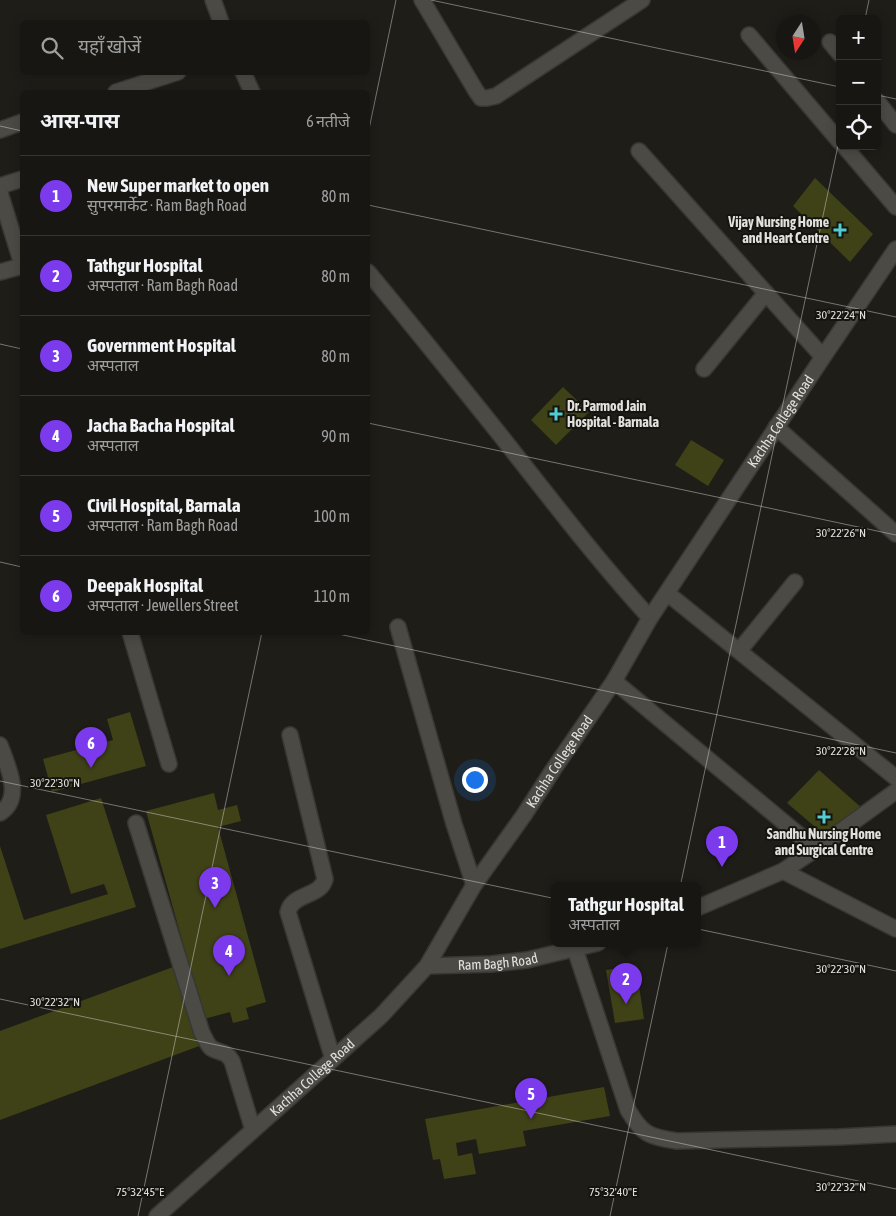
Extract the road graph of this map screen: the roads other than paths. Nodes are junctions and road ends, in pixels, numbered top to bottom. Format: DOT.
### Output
graph roads {
  1 [pos="213,0"];
  2 [pos="422,0"];
  3 [pos="642,0"];
  4 [pos="220,20"];
  5 [pos="748,36"];
  6 [pos="169,75"];
  7 [pos="244,75"];
  8 [pos="122,90"];
  9 [pos="251,90"];
  10 [pos="880,105"];
  11 [pos="20,123"];
  12 [pos="896,125"];
  13 [pos="0,130"];
  14 [pos="836,137"];
  15 [pos="847,150"];
  16 [pos="639,151"];
  17 [pos="20,180"];
  18 [pos="0,186"];
  19 [pos="0,193"];
  20 [pos="896,208"];
  21 [pos="896,249"];
  22 [pos="20,258"];
  23 [pos="20,266"];
  24 [pos="0,272"];
  25 [pos="370,274"];
  26 [pos="766,293"];
  27 [pos="822,356"];
  28 [pos="704,369"];
  29 [pos="776,427"];
  30 [pos="894,527"];
  31 [pos="795,582"];
  32 [pos="666,592"];
  33 [pos="650,618"];
  34 [pos="398,626"];
  35 [pos="131,635"];
  36 [pos="739,651"];
  37 [pos="614,681"];
  38 [pos="290,735"];
  39 [pos="0,745"];
  40 [pos="169,764"];
  41 [pos="896,778"];
  42 [pos="896,791"];
  43 [pos="0,813"];
  44 [pos="136,823"];
  45 [pos="816,849"];
  46 [pos="783,871"];
  47 [pos="474,885"];
  48 [pos="701,906"];
  49 [pos="896,929"];
  50 [pos="583,947"];
  51 [pos="575,949"];
  52 [pos="427,966"];
  53 [pos="333,1059"];
  54 [pos="253,1130"];
  55 [pos="896,1134"];
  56 [pos="157,1216"];
  1 -- 4 [label="street"];
  2 -- 3 [label="street"];
  5 -- 14 [label="street"];
  6 -- 8 [label="street"];
  7 -- 9 [label="street"];
  10 -- 12 [label="street"];
  11 -- 13 [label="street"];
  15 -- 20 [label="street"];
  16 -- 26 [label="street"];
  17 -- 18 [label="street"];
  19 -- 22 [label="street"];
  21 -- 27 [label="street, Kachha College Road"];
  23 -- 24 [label="street"];
  25 -- 33 [label="street"];
  26 -- 27 [label="street"];
  26 -- 28 [label="street"];
  27 -- 29 [label="street, Kachha College Road"];
  29 -- 30 [label="street"];
  29 -- 32 [label="street, Kachha College Road"];
  31 -- 36 [label="street"];
  32 -- 33 [label="street, Kachha College Road"];
  32 -- 36 [label="street"];
  33 -- 37 [label="street, Kachha College Road"];
  34 -- 47 [label="street"];
  35 -- 40 [label="street"];
  36 -- 41 [label="street"];
  37 -- 45 [label="street"];
  37 -- 47 [label="street, Kachha College Road"];
  38 -- 53 [label="street"];
  39 -- 43 [label="street"];
  42 -- 45 [label="street"];
  44 -- 54 [label="street"];
  45 -- 46 [label="street"];
  46 -- 48 [label="street"];
  46 -- 49 [label="street"];
  47 -- 52 [label="street, Kachha College Road"];
  50 -- 51 [label="street, Ram Bagh Road"];
  51 -- 52 [label="street, Ram Bagh Road"];
  51 -- 55 [label="street"];
  52 -- 53 [label="street, Kachha College Road"];
  53 -- 54 [label="street, Kachha College Road"];
  54 -- 56 [label="street, Kachha College Road"];
}
